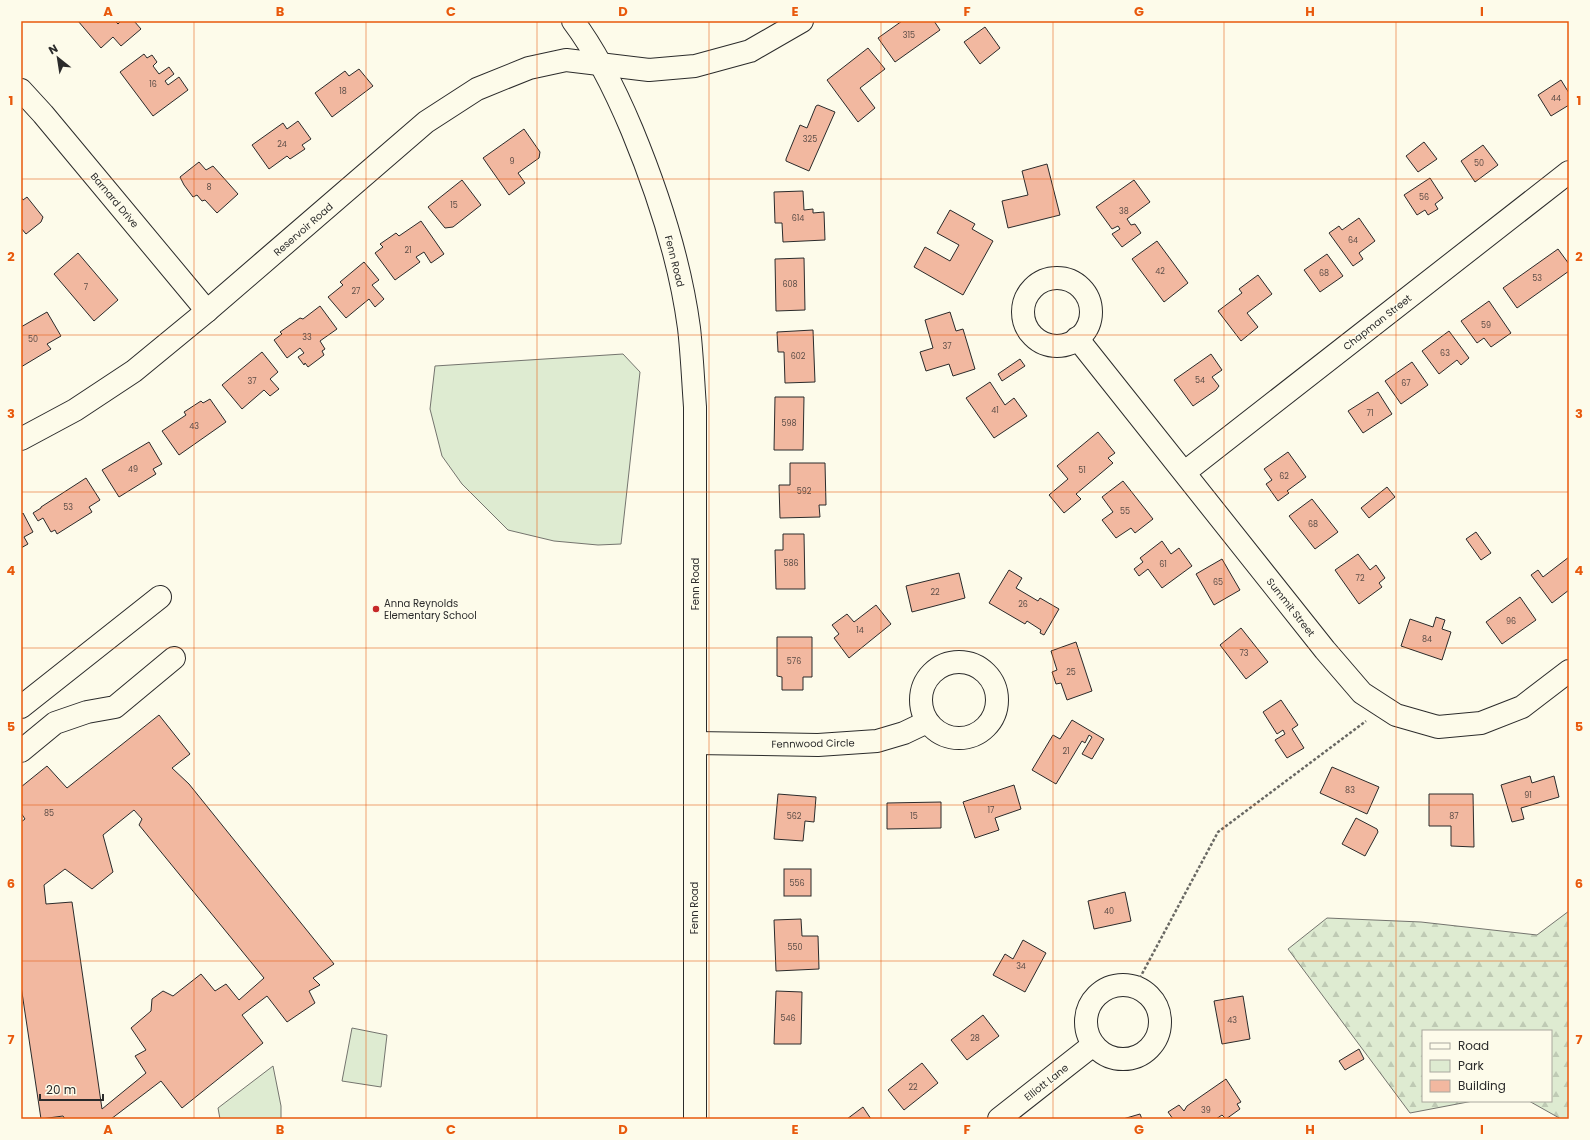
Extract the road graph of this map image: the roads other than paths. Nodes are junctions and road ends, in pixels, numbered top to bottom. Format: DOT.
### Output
graph roads {
  1 [pos="573,21"];
  2 [pos="802,21"];
  3 [pos="601,64"];
  4 [pos="21,90"];
  5 [pos="1569,172"];
  6 [pos="207,311"];
  7 [pos="1078,338"];
  8 [pos="21,439"];
  9 [pos="1185,472"];
  10 [pos="160,597"];
  11 [pos="174,658"];
  12 [pos="1569,671"];
  13 [pos="21,707"];
  14 [pos="928,722"];
  15 [pos="695,743"];
  16 [pos="21,751"];
  17 [pos="1094,1045"];
  18 [pos="695,1119"];
  19 [pos="999,1119"];
  1 -- 3 [label="street, Fenn Road"];
  2 -- 3 [label="street, Reservoir Road"];
  3 -- 6 [label="street, Reservoir Road"];
  3 -- 15 [label="street, Fenn Road"];
  4 -- 6 [label="street, Barnard Drive"];
  5 -- 9 [label="street, Chapman Street"];
  6 -- 8 [label="street, Reservoir Road"];
  7 -- 9 [label="street, Summit Street"];
  9 -- 12 [label="street, Summit Street"];
  10 -- 13 [label="street"];
  11 -- 16 [label="street"];
  14 -- 15 [label="street, Fennwood Circle"];
  15 -- 18 [label="street, Fenn Road"];
  17 -- 17 [label="street"];
  17 -- 19 [label="street, Elliott Lane"];
}
